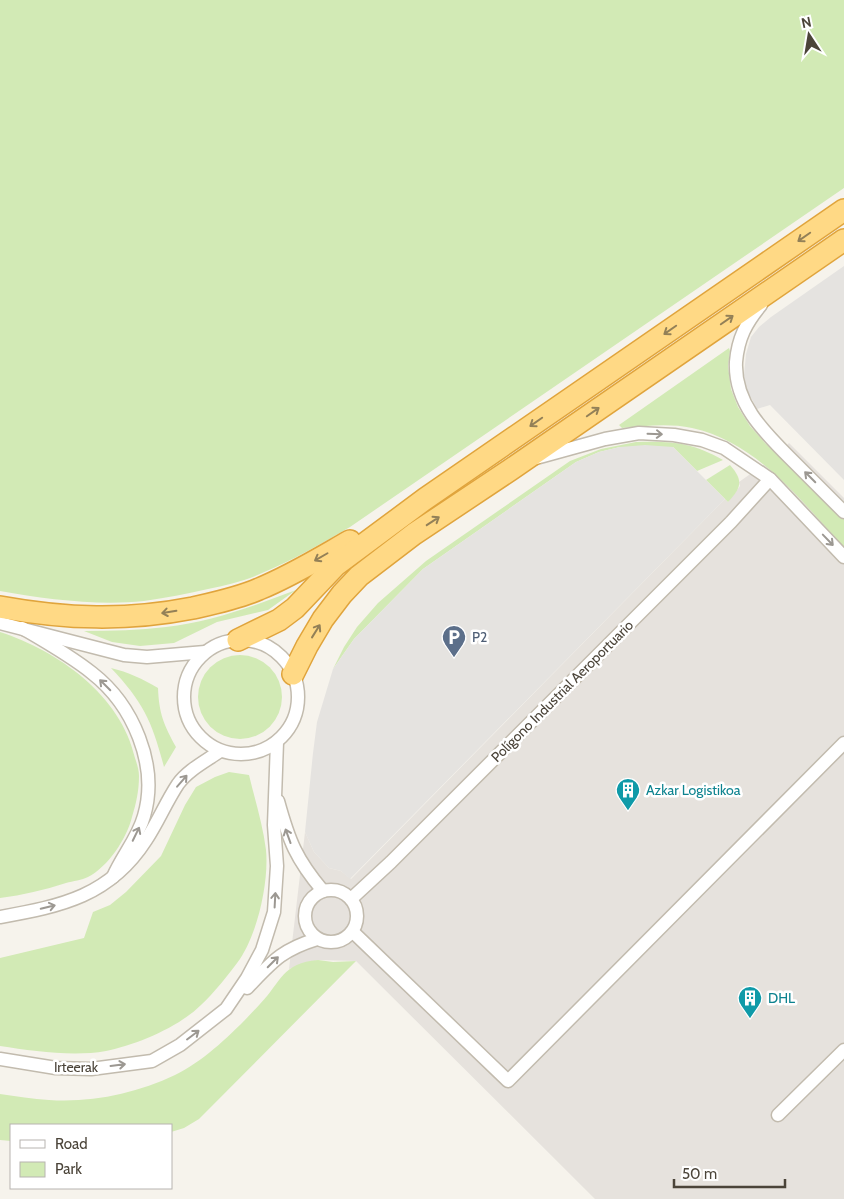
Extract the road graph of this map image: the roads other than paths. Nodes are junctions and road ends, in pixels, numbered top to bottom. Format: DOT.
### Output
graph roads {
  1 [pos="844,210"];
  2 [pos="844,240"];
  3 [pos="779,283"];
  4 [pos="522,462"];
  5 [pos="770,480"];
  6 [pos="425,499"];
  7 [pos="844,512"];
  8 [pos="844,557"];
  9 [pos="0,607"];
  10 [pos="0,623"];
  11 [pos="22,628"];
  12 [pos="238,640"];
  13 [pos="205,652"];
  14 [pos="293,674"];
  15 [pos="277,742"];
  16 [pos="844,743"];
  17 [pos="220,751"];
  18 [pos="275,787"];
  19 [pos="114,877"];
  20 [pos="323,891"];
  21 [pos="351,899"];
  22 [pos="0,917"];
  23 [pos="353,932"];
  24 [pos="317,939"];
  25 [pos="226,1009"];
  26 [pos="844,1050"];
  27 [pos="0,1059"];
  28 [pos="778,1116"];
  1 -- 6 [label="highway, one-way"];
  2 -- 3 [label="highway"];
  4 -- 3 [label="highway, one-way"];
  7 -- 3 [label="street, one-way"];
  4 -- 5 [label="street, one-way"];
  14 -- 4 [label="highway, one-way"];
  5 -- 8 [label="street, one-way"];
  5 -- 21 [label="street, Polígono Industrial Aeroportuario"];
  6 -- 9 [label="highway, one-way"];
  6 -- 12 [label="highway"];
  10 -- 11 [label="street"];
  11 -- 13 [label="street"];
  19 -- 11 [label="street, one-way"];
  12 -- 13 [label="street"];
  12 -- 14 [label="street"];
  13 -- 17 [label="street"];
  14 -- 15 [label="street"];
  15 -- 17 [label="street"];
  15 -- 18 [label="street"];
  16 -- 23 [label="street"];
  19 -- 17 [label="street, one-way"];
  20 -- 18 [label="street, one-way"];
  25 -- 18 [label="street, one-way"];
  22 -- 19 [label="street, one-way"];
  20 -- 21 [label="street"];
  20 -- 24 [label="street"];
  21 -- 23 [label="street"];
  23 -- 24 [label="street"];
  25 -- 24 [label="street, one-way"];
  27 -- 25 [label="street, Irteerak, one-way"];
  26 -- 28 [label="street"];
}
